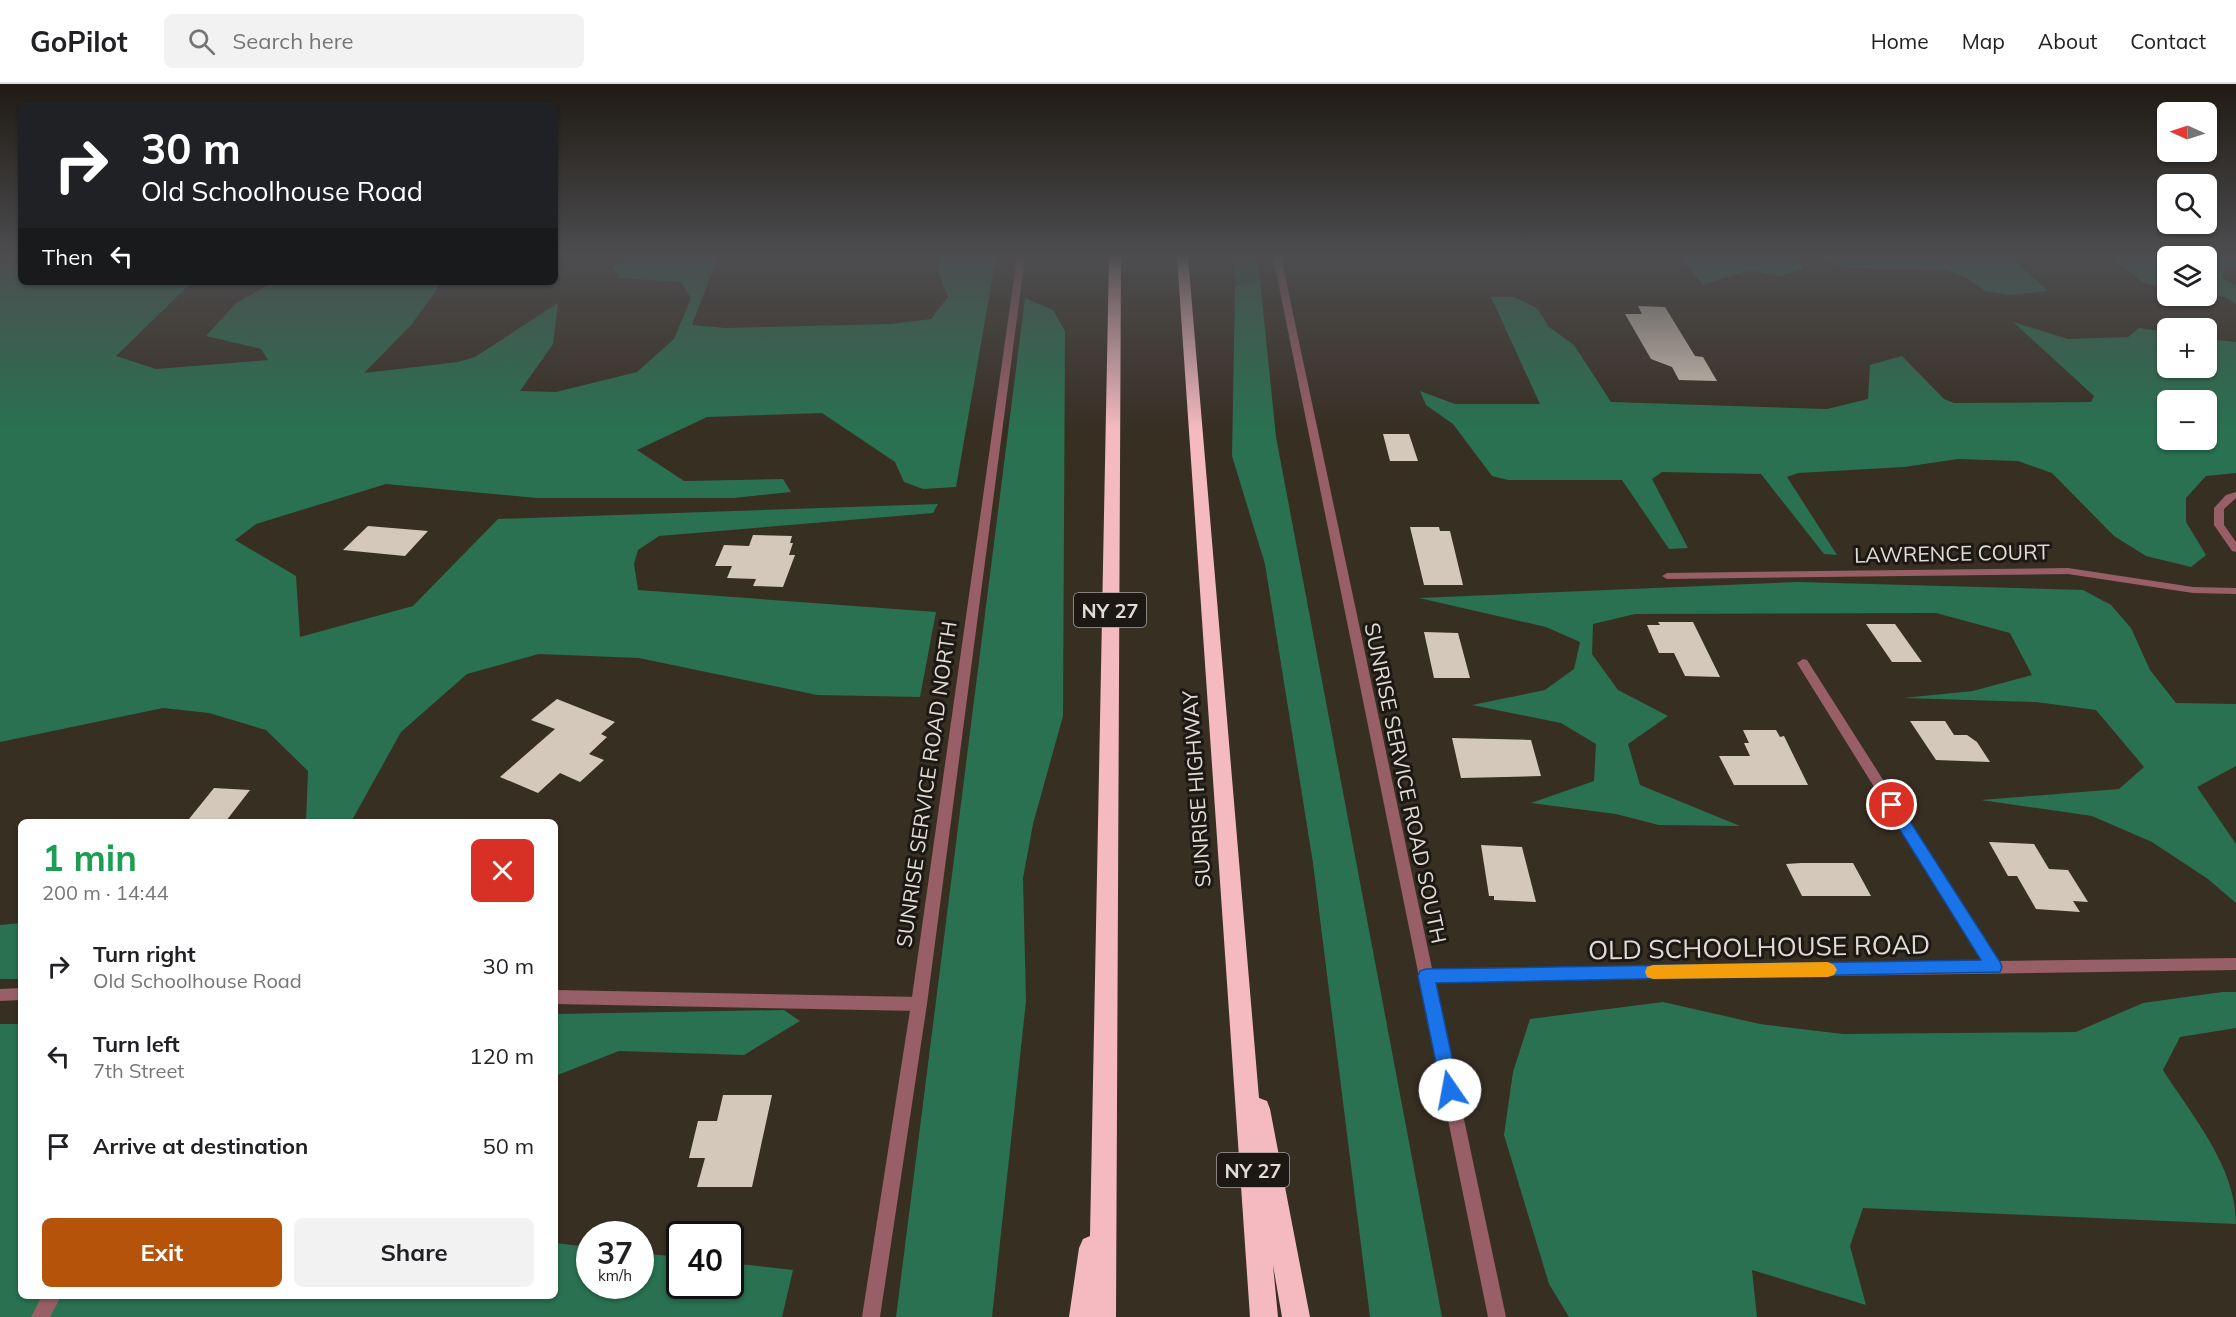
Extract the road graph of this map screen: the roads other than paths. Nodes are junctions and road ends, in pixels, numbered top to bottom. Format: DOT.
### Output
graph roads {
  1 [pos="1013,315"];
  2 [pos="1114,315"];
  3 [pos="1187,315"];
  4 [pos="1289,315"];
  5 [pos="2236,495"];
  6 [pos="2236,549"];
  7 [pos="1667,576"];
  8 [pos="2236,591"];
  9 [pos="1803,663"];
  10 [pos="2236,964"];
  11 [pos="1994,967"];
  12 [pos="1426,976"];
  13 [pos="18,994"];
  14 [pos="0,995"];
  15 [pos="558,997"];
  16 [pos="919,1004"];
  17 [pos="1242,1023"];
  18 [pos="1103,1166"];
  19 [pos="50,1299"];
  20 [pos="40,1317"];
  21 [pos="870,1317"];
  22 [pos="1083,1317"];
  23 [pos="1102,1317"];
  24 [pos="1264,1317"];
  25 [pos="1296,1317"];
  26 [pos="1497,1317"];
  1 -- 16 [label="street, SUNRISE SERVICE ROAD NORTH"];
  2 -- 18 [label="highway, NY 27"];
  3 -- 17 [label="highway, SUNRISE HIGHWAY / NY 27"];
  4 -- 12 [label="street, SUNRISE SERVICE ROAD SOUTH"];
  5 -- 6 [label="street"];
  7 -- 8 [label="street, LAWRENCE COURT"];
  9 -- 11 [label="street"];
  10 -- 11 [label="street, OLD SCHOOLHOUSE ROAD"];
  11 -- 12 [label="street, OLD SCHOOLHOUSE ROAD"];
  12 -- 26 [label="street, SUNRISE SERVICE ROAD SOUTH"];
  13 -- 14 [label="street"];
  15 -- 16 [label="street"];
  16 -- 21 [label="street, SUNRISE SERVICE ROAD NORTH"];
  17 -- 24 [label="highway, SUNRISE HIGHWAY / NY 27"];
  17 -- 25 [label="highway"];
  18 -- 22 [label="highway"];
  18 -- 23 [label="highway, NY 27"];
  19 -- 20 [label="street"];
}
